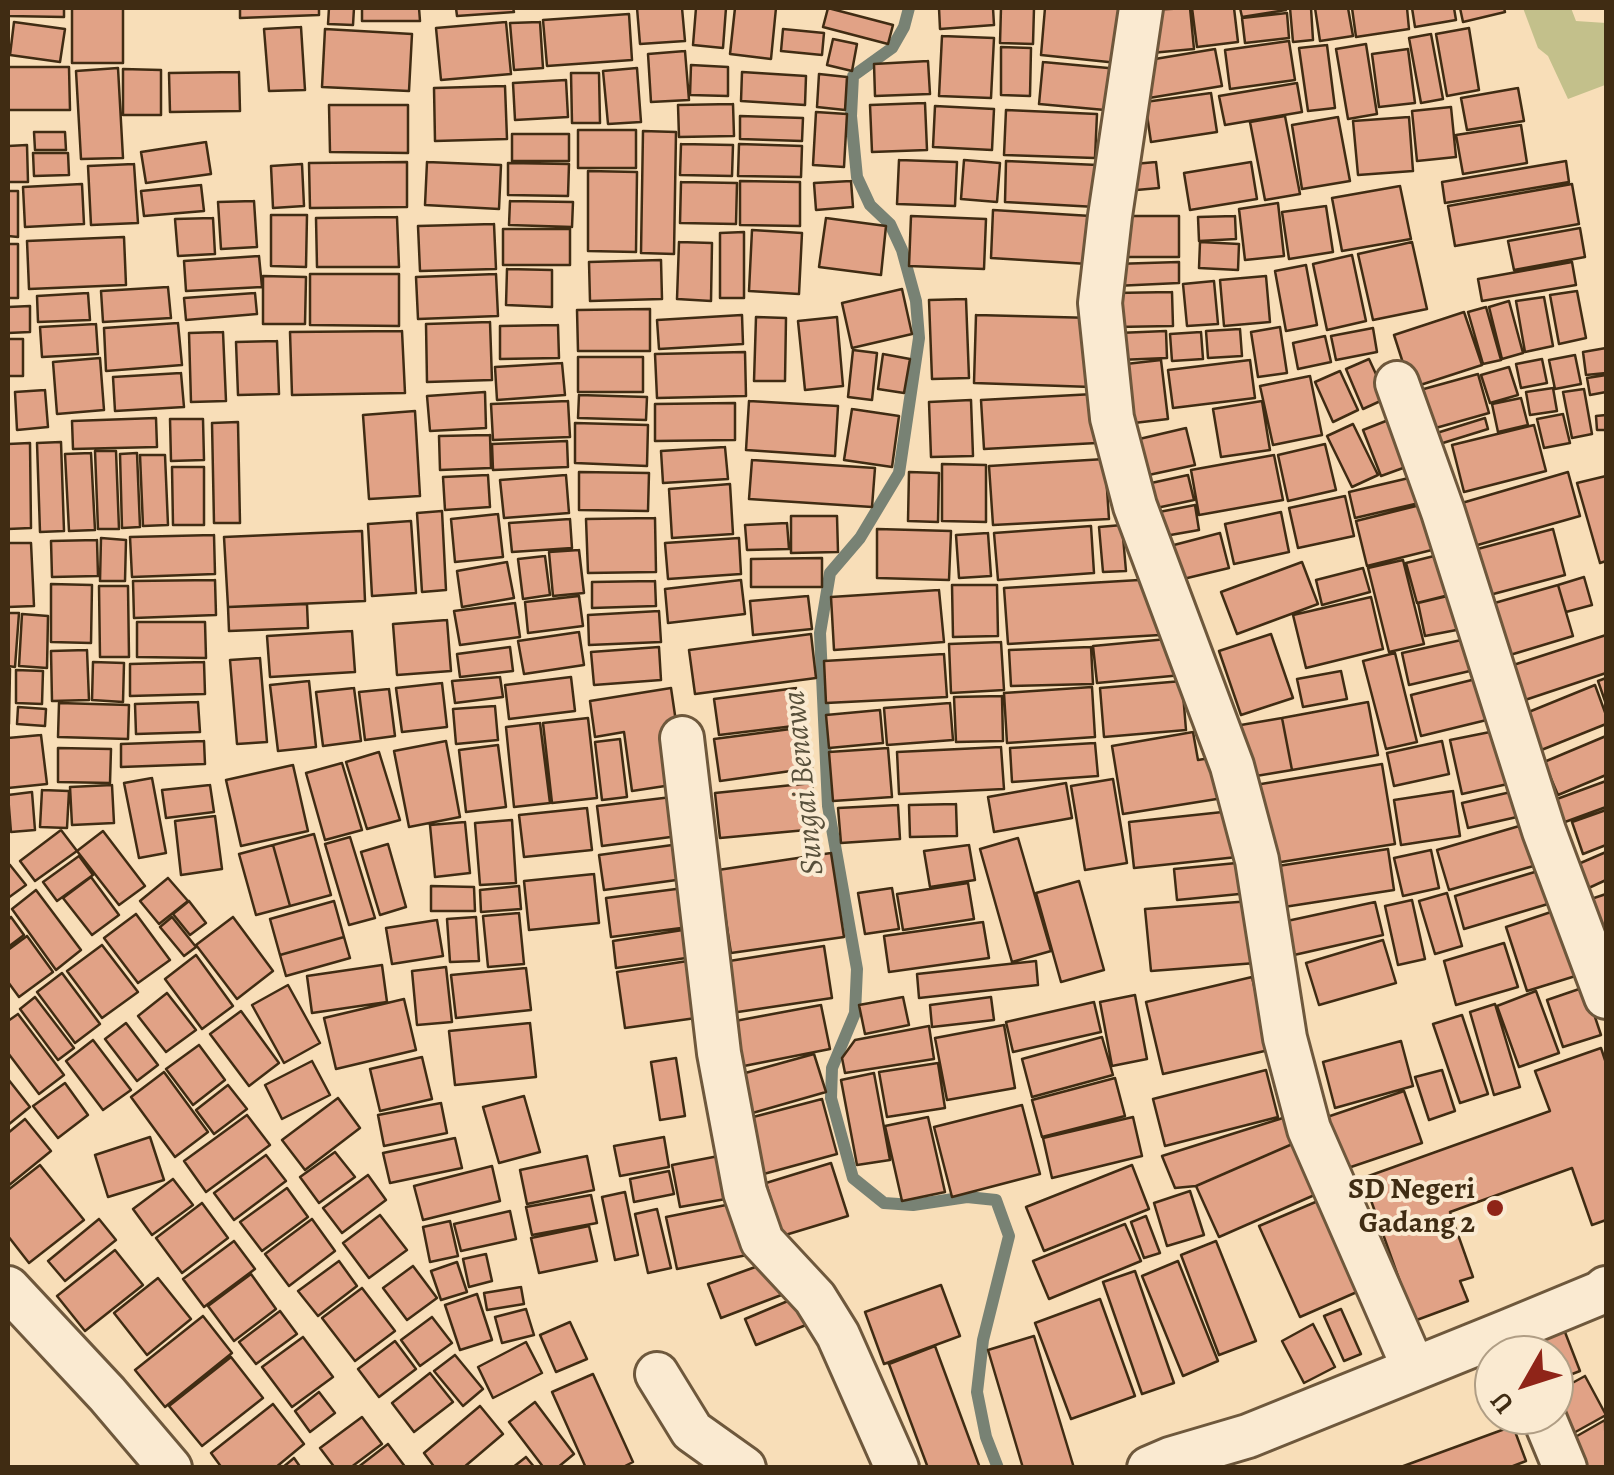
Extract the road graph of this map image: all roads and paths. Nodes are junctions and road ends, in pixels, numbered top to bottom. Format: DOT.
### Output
graph roads {
  1 [pos="1141,8"];
  2 [pos="1397,383"];
  3 [pos="682,738"];
  4 [pos="1606,997"];
  5 [pos="8,1288"];
  6 [pos="1606,1288"];
  7 [pos="1527,1335"];
  8 [pos="1474,1353"];
  9 [pos="1414,1369"];
  10 [pos="657,1374"];
  11 [pos="1551,1435"];
  12 [pos="170,1468"];
  13 [pos="744,1468"];
  14 [pos="897,1468"];
  15 [pos="1148,1468"];
  16 [pos="1565,1468"];
  1 -- 9 [label="street"];
  2 -- 4 [label="street"];
  3 -- 14 [label="street"];
  5 -- 12 [label="street"];
  6 -- 7 [label="street"];
  8 -- 9 [label="street"];
  9 -- 15 [label="street"];
  10 -- 13 [label="street"];
  11 -- 16 [label="street"];
}
